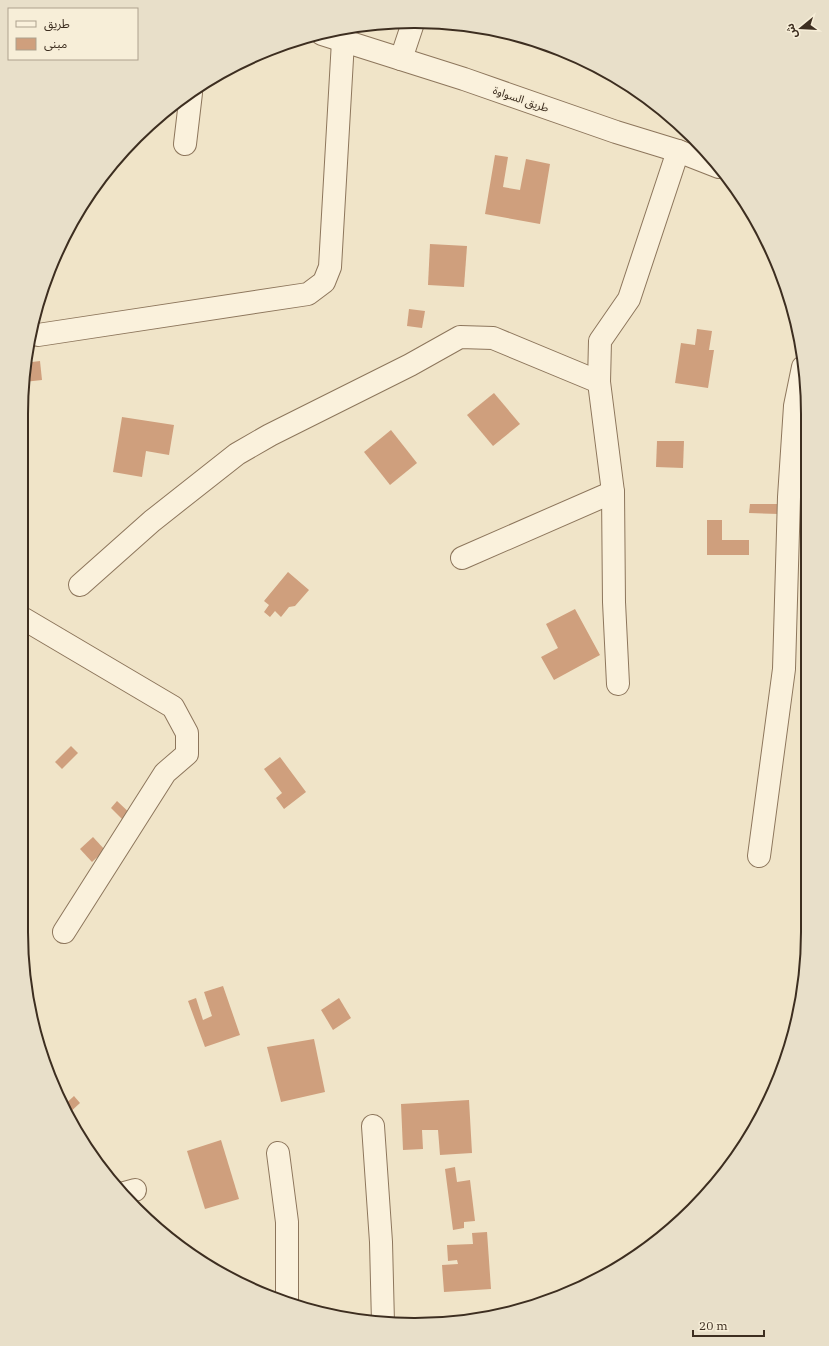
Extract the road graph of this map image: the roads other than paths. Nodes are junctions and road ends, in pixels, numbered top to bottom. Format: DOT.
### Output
graph roads {
  1 [pos="411,28"];
  2 [pos="331,37"];
  3 [pos="343,41"];
  4 [pos="401,59"];
  5 [pos="190,100"];
  6 [pos="185,144"];
  7 [pos="678,151"];
  8 [pos="707,162"];
  9 [pos="38,335"];
  10 [pos="599,382"];
  11 [pos="800,385"];
  12 [pos="613,492"];
  13 [pos="462,558"];
  14 [pos="80,585"];
  15 [pos="28,621"];
  16 [pos="618,684"];
  17 [pos="759,856"];
  18 [pos="64,932"];
  19 [pos="373,1126"];
  20 [pos="278,1153"];
  21 [pos="287,1296"];
  22 [pos="383,1317"];
  1 -- 4 [label="street"];
  2 -- 3 [label="street, طريق السواوة"];
  3 -- 4 [label="street, طريق السواوة"];
  3 -- 9 [label="street"];
  4 -- 7 [label="street, طريق السواوة"];
  5 -- 6 [label="street"];
  7 -- 8 [label="street, طريق السواوة"];
  7 -- 10 [label="street"];
  10 -- 12 [label="street"];
  10 -- 14 [label="street"];
  11 -- 17 [label="street"];
  12 -- 13 [label="street"];
  12 -- 16 [label="street"];
  15 -- 18 [label="street"];
  19 -- 22 [label="street"];
  20 -- 21 [label="street"];
}
